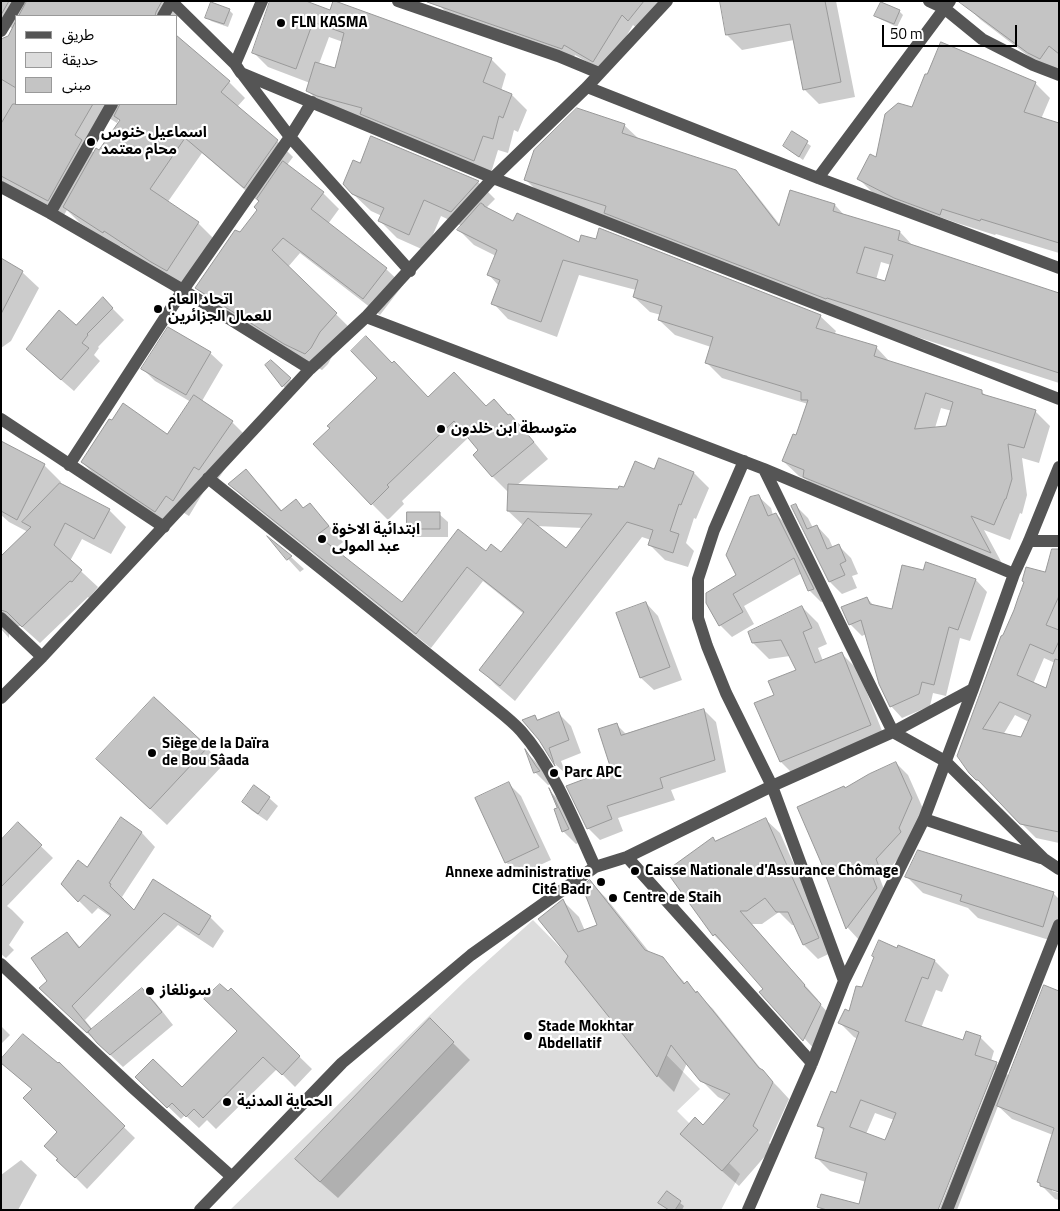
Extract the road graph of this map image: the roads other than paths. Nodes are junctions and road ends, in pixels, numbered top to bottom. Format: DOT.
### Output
graph roads {
  1 [pos="19,1"];
  2 [pos="172,1"];
  3 [pos="262,1"];
  4 [pos="398,1"];
  5 [pos="667,1"];
  6 [pos="930,1"];
  7 [pos="946,5"];
  8 [pos="164,15"];
  9 [pos="1,31"];
  10 [pos="238,69"];
  11 [pos="599,73"];
  12 [pos="1059,75"];
  13 [pos="587,87"];
  14 [pos="312,102"];
  15 [pos="111,105"];
  16 [pos="290,137"];
  17 [pos="493,178"];
  18 [pos="818,178"];
  19 [pos="1,187"];
  20 [pos="50,213"];
  21 [pos="1059,268"];
  22 [pos="410,271"];
  23 [pos="183,290"];
  24 [pos="366,317"];
  25 [pos="310,369"];
  26 [pos="1059,399"];
  27 [pos="1,419"];
  28 [pos="744,461"];
  29 [pos="70,465"];
  30 [pos="1059,467"];
  31 [pos="764,469"];
  32 [pos="208,478"];
  33 [pos="164,526"];
  34 [pos="1029,541"];
  35 [pos="1059,541"];
  36 [pos="1014,574"];
  37 [pos="1,618"];
  38 [pos="42,657"];
  39 [pos="973,689"];
  40 [pos="1,698"];
  41 [pos="893,732"];
  42 [pos="946,761"];
  43 [pos="772,786"];
  44 [pos="924,819"];
  45 [pos="628,857"];
  46 [pos="1044,859"];
  47 [pos="595,867"];
  48 [pos="1059,869"];
  49 [pos="1059,925"];
  50 [pos="1,964"];
  51 [pos="844,981"];
  52 [pos="812,1063"];
  53 [pos="232,1177"];
  54 [pos="200,1210"];
  55 [pos="748,1210"];
  56 [pos="948,1210"];
  1 -- 9 [label="street"];
  2 -- 8 [label="street"];
  2 -- 10 [label="street"];
  3 -- 10 [label="street"];
  4 -- 11 [label="street"];
  5 -- 11 [label="street"];
  6 -- 7 [label="street"];
  7 -- 12 [label="street"];
  7 -- 18 [label="street"];
  10 -- 14 [label="street"];
  10 -- 16 [label="street"];
  11 -- 13 [label="street"];
  13 -- 17 [label="street"];
  13 -- 18 [label="street"];
  14 -- 16 [label="street"];
  14 -- 17 [label="street"];
  15 -- 20 [label="street"];
  16 -- 22 [label="street"];
  16 -- 23 [label="street"];
  17 -- 22 [label="street"];
  17 -- 26 [label="street"];
  18 -- 21 [label="street"];
  19 -- 20 [label="street"];
  20 -- 23 [label="street"];
  22 -- 24 [label="street"];
  23 -- 25 [label="street"];
  23 -- 29 [label="street"];
  24 -- 25 [label="street"];
  24 -- 28 [label="street"];
  25 -- 32 [label="street"];
  27 -- 29 [label="street"];
  28 -- 31 [label="street"];
  28 -- 43 [label="street"];
  29 -- 33 [label="street"];
  30 -- 34 [label="street"];
  31 -- 36 [label="street"];
  31 -- 41 [label="street"];
  32 -- 33 [label="street"];
  32 -- 47 [label="street"];
  33 -- 38 [label="street"];
  34 -- 35 [label="street"];
  34 -- 36 [label="street"];
  36 -- 39 [label="street"];
  37 -- 38 [label="street"];
  38 -- 40 [label="street"];
  39 -- 41 [label="street"];
  39 -- 42 [label="street"];
  41 -- 42 [label="street"];
  41 -- 43 [label="street"];
  42 -- 44 [label="street"];
  42 -- 46 [label="street"];
  43 -- 45 [label="street"];
  43 -- 51 [label="street"];
  44 -- 46 [label="street"];
  44 -- 51 [label="street"];
  45 -- 47 [label="street"];
  45 -- 52 [label="street"];
  46 -- 48 [label="street"];
  47 -- 53 [label="street"];
  49 -- 56 [label="street"];
  50 -- 53 [label="street"];
  51 -- 52 [label="street"];
  52 -- 55 [label="street"];
  53 -- 54 [label="street"];
}
